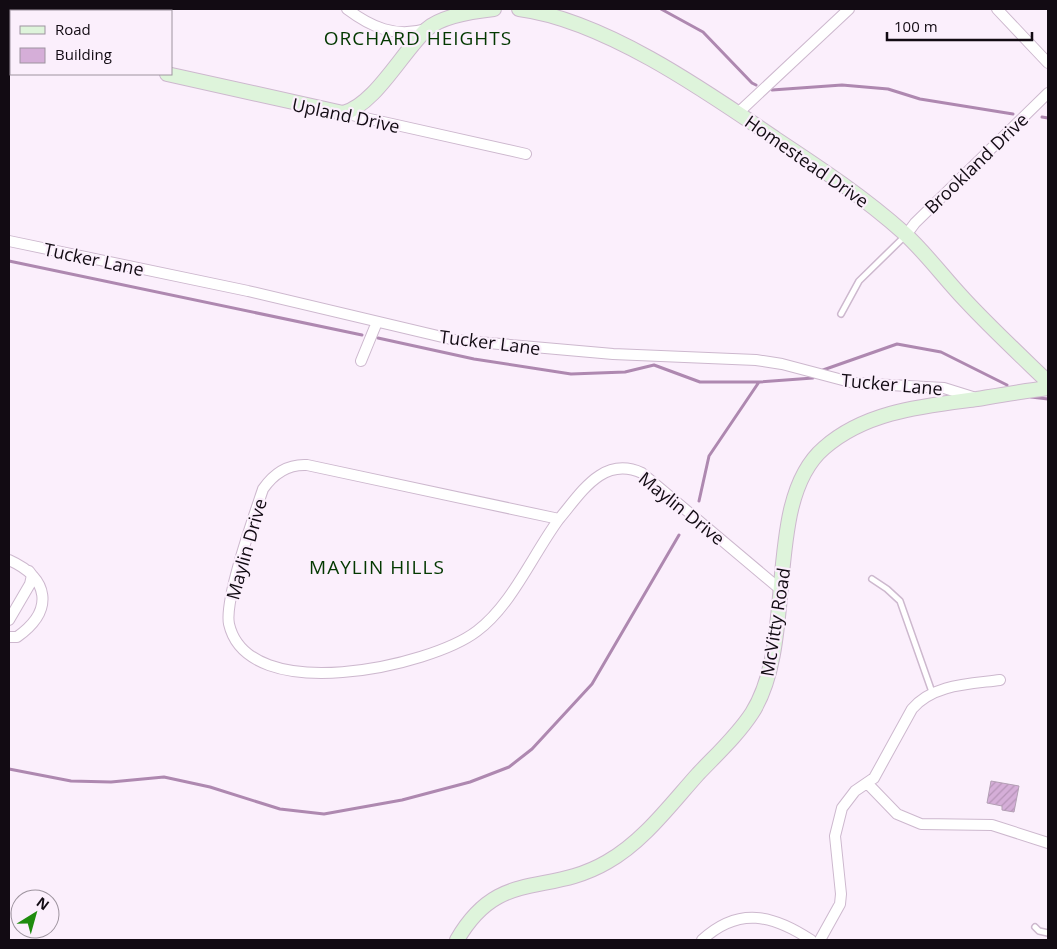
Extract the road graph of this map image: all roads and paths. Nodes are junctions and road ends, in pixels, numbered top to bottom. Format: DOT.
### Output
graph roads {
  1 [pos="347,9"];
  2 [pos="494,9"];
  3 [pos="519,9"];
  4 [pos="849,9"];
  5 [pos="997,9"];
  6 [pos="428,28"];
  7 [pos="1048,63"];
  8 [pos="172,75"];
  9 [pos="1048,92"];
  10 [pos="343,113"];
  11 [pos="738,113"];
  12 [pos="526,154"];
  13 [pos="906,235"];
  14 [pos="9,241"];
  15 [pos="841,314"];
  16 [pos="376,322"];
  17 [pos="361,360"];
  18 [pos="1048,382"];
  19 [pos="1048,388"];
  20 [pos="977,399"];
  21 [pos="559,519"];
  22 [pos="9,560"];
  23 [pos="29,571"];
  24 [pos="872,579"];
  25 [pos="781,590"];
  26 [pos="9,620"];
  27 [pos="9,637"];
  28 [pos="1000,680"];
  29 [pos="932,692"];
  30 [pos="868,784"];
  31 [pos="1048,843"];
  32 [pos="1035,927"];
  33 [pos="1048,933"];
  34 [pos="457,940"];
  35 [pos="702,940"];
  36 [pos="811,940"];
  37 [pos="820,940"];
  1 -- 6 [label="street"];
  2 -- 6 [label="street"];
  3 -- 11 [label="street, Homestead Drive"];
  4 -- 11 [label="street"];
  5 -- 7 [label="street"];
  6 -- 10 [label="street"];
  8 -- 10 [label="street, Upland Drive"];
  9 -- 13 [label="street, Brookland Drive"];
  10 -- 12 [label="street, Upland Drive"];
  11 -- 13 [label="street, Homestead Drive"];
  13 -- 15 [label="lane"];
  13 -- 18 [label="street, Homestead Drive"];
  14 -- 16 [label="street, Tucker Lane"];
  16 -- 17 [label="street"];
  16 -- 20 [label="street, Tucker Lane"];
  19 -- 20 [label="street, McVitty Road"];
  20 -- 25 [label="street, McVitty Road"];
  21 -- 21 [label="street, Maylin Drive"];
  21 -- 25 [label="street, Maylin Drive"];
  22 -- 23 [label="street"];
  23 -- 26 [label="street"];
  23 -- 27 [label="street"];
  24 -- 29 [label="lane"];
  25 -- 34 [label="street, McVitty Road"];
  28 -- 29 [label="street"];
  29 -- 30 [label="street"];
  30 -- 31 [label="street"];
  30 -- 37 [label="street"];
  32 -- 33 [label="lane"];
  35 -- 36 [label="street"];
}
